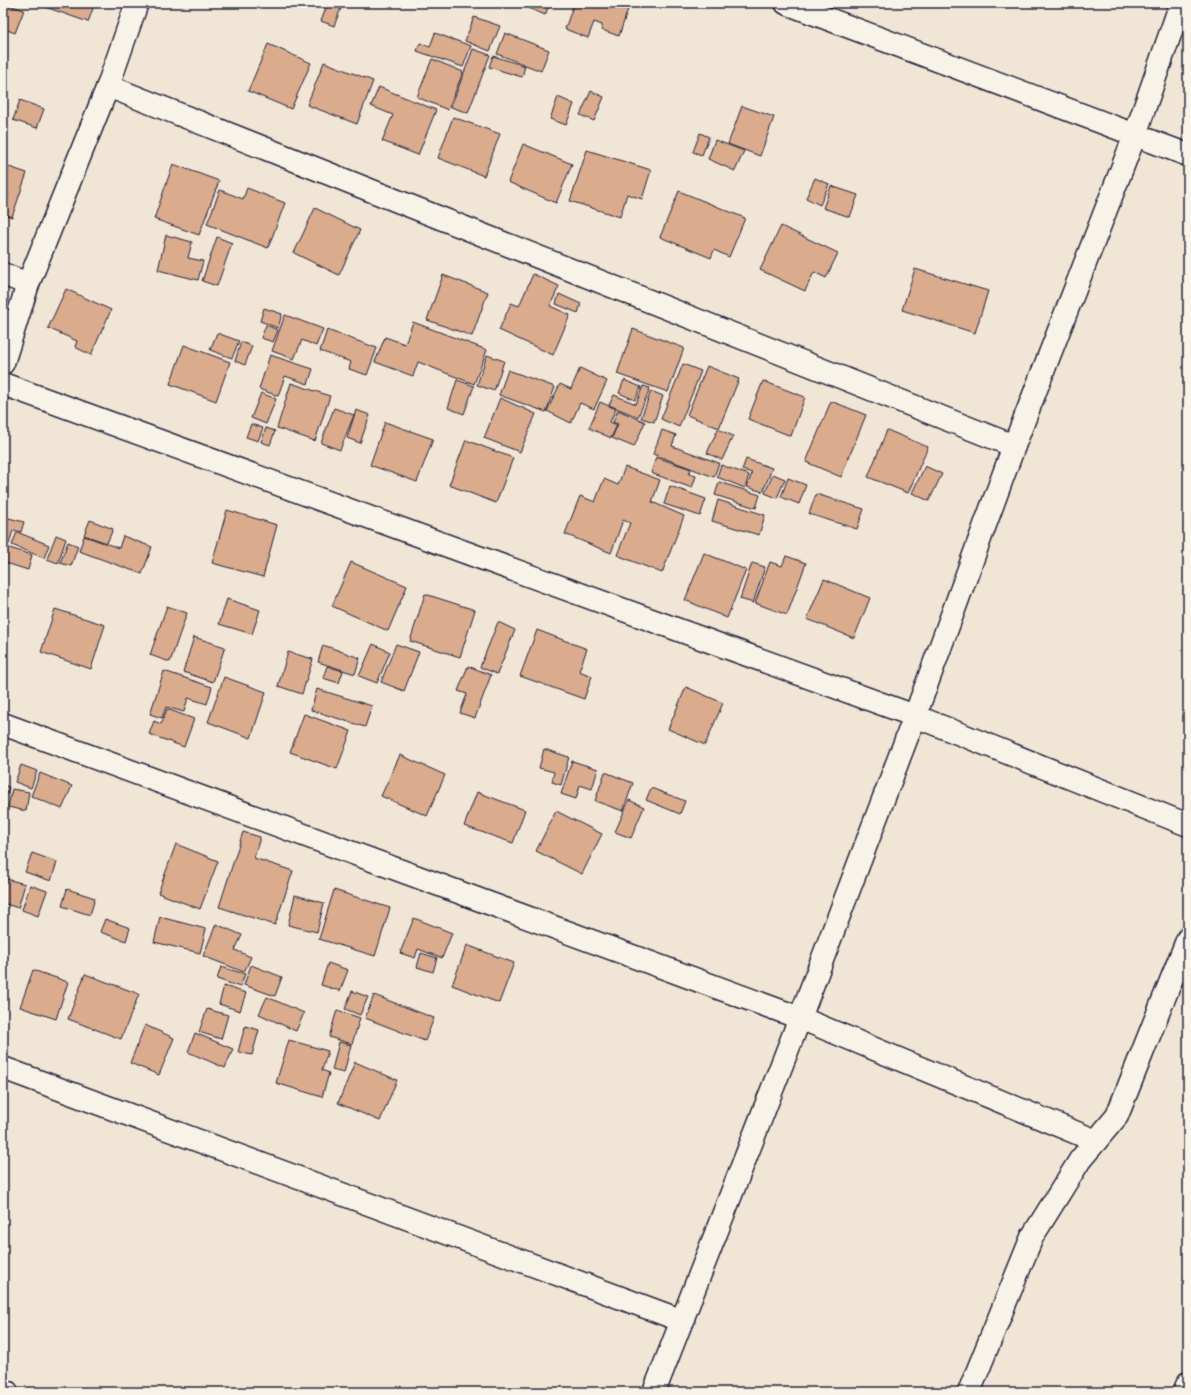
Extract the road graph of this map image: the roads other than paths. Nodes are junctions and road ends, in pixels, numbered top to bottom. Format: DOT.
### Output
graph roads {
  1 [pos="137,3"];
  2 [pos="786,3"];
  3 [pos="1181,3"];
  4 [pos="108,86"];
  5 [pos="1135,135"];
  6 [pos="1188,155"];
  7 [pos="3,274"];
  8 [pos="28,284"];
  9 [pos="3,363"];
  10 [pos="3,384"];
  11 [pos="1014,446"];
  12 [pos="915,716"];
  13 [pos="3,724"];
  14 [pos="1188,825"];
  15 [pos="1188,938"];
  16 [pos="800,1018"];
  17 [pos="3,1068"];
  18 [pos="1096,1141"];
  19 [pos="683,1321"];
  20 [pos="1188,1383"];
  21 [pos="3,1390"];
  22 [pos="7,1392"];
  23 [pos="654,1392"];
  24 [pos="969,1392"];
  25 [pos="1184,1392"];
  1 -- 4 [label="street"];
  2 -- 5 [label="street"];
  3 -- 5 [label="street"];
  4 -- 8 [label="street"];
  4 -- 11 [label="street"];
  5 -- 6 [label="street"];
  5 -- 11 [label="street"];
  7 -- 8 [label="street"];
  8 -- 9 [label="street"];
  10 -- 12 [label="street"];
  11 -- 12 [label="street"];
  12 -- 14 [label="street"];
  12 -- 16 [label="street"];
  13 -- 16 [label="street"];
  15 -- 18 [label="street"];
  16 -- 18 [label="street"];
  16 -- 19 [label="street"];
  17 -- 19 [label="street"];
  18 -- 24 [label="street"];
  19 -- 23 [label="street"];
  20 -- 25 [label="street"];
  21 -- 22 [label="street"];
}
